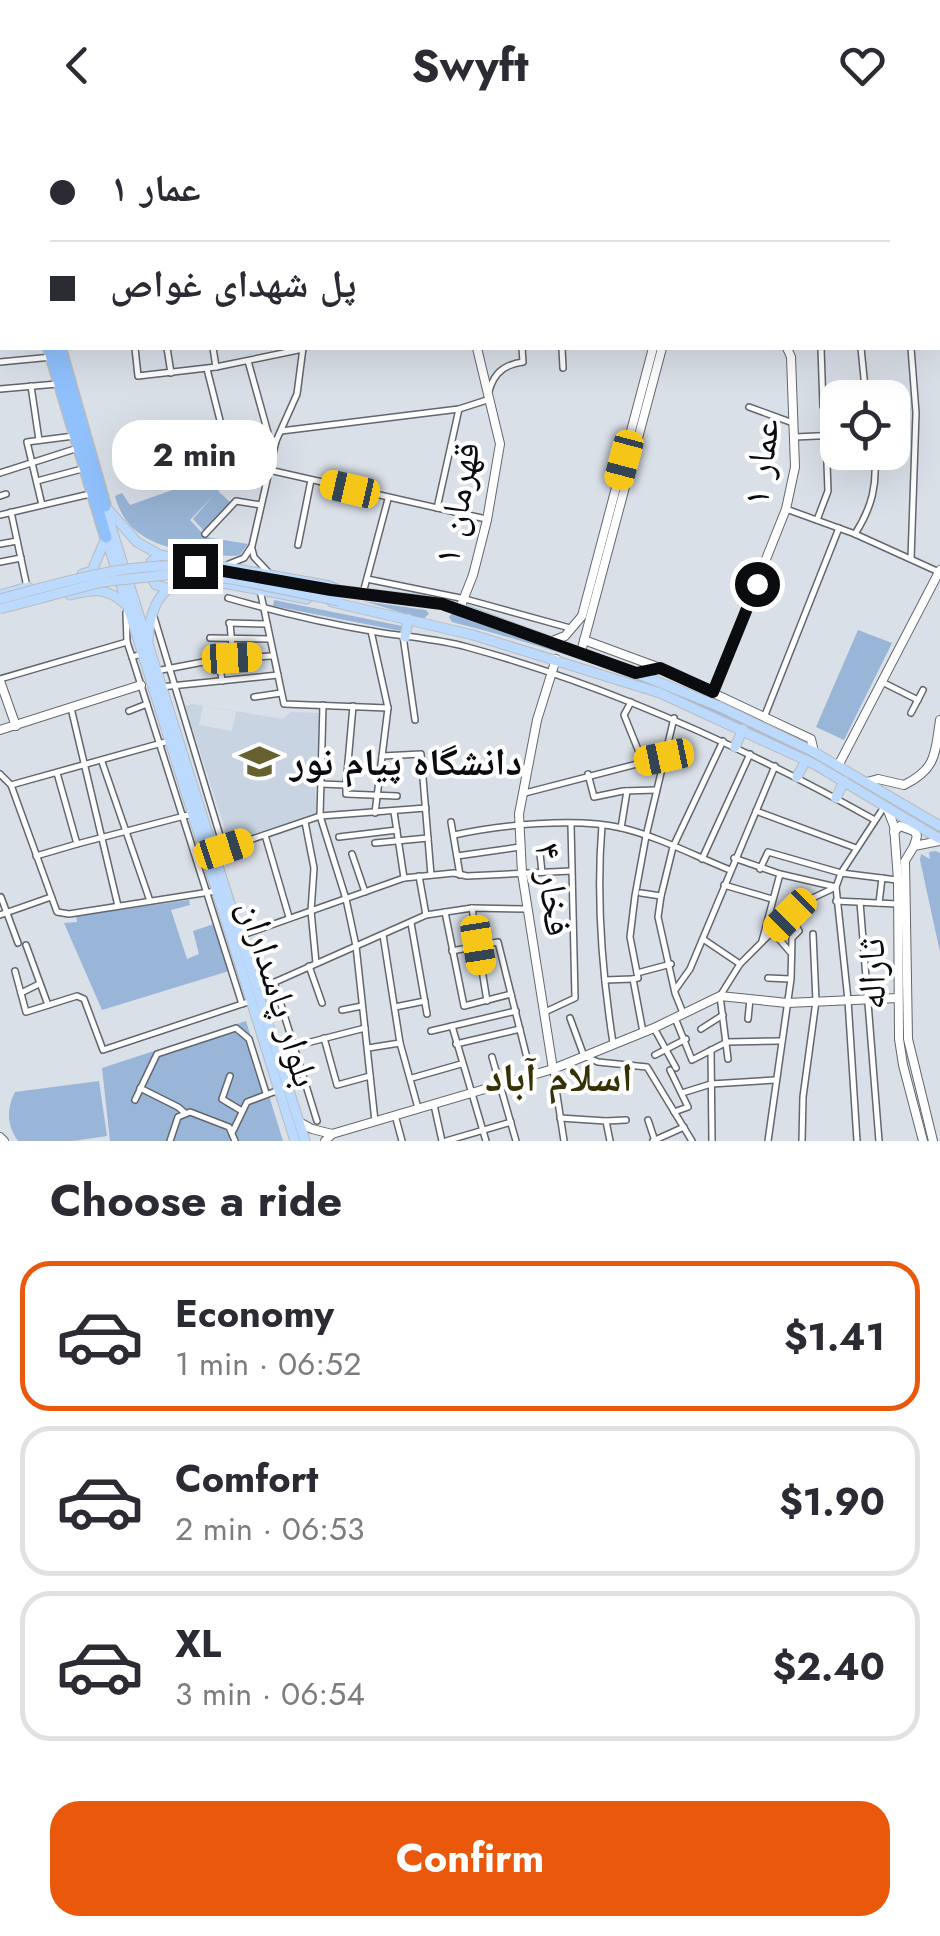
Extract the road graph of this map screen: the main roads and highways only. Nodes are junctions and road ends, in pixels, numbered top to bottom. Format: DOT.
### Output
graph roads {
  1 [pos="54,351"];
  2 [pos="105,506"];
  3 [pos="106,537"];
  4 [pos="160,554"];
  5 [pos="92,571"];
  6 [pos="168,588"];
  7 [pos="95,589"];
  8 [pos="339,596"];
  9 [pos="0,597"];
  10 [pos="428,601"];
  11 [pos="126,605"];
  12 [pos="459,605"];
  13 [pos="0,611"];
  14 [pos="408,620"];
  15 [pos="427,624"];
  16 [pos="447,628"];
  17 [pos="404,636"];
  18 [pos="148,642"];
  19 [pos="442,642"];
  20 [pos="516,648"];
  21 [pos="512,660"];
  22 [pos="743,729"];
  23 [pos="735,747"];
  24 [pos="810,756"];
  25 [pos="798,777"];
  26 [pos="844,781"];
  27 [pos="836,798"];
  28 [pos="939,823"];
  29 [pos="940,840"];
  30 [pos="295,1141"];
  31 [pos="305,1141"];
  1 -- 2 [label="highway, بلوار پاسداران"];
  1 -- 3 [label="highway, بلوار پاسداران"];
  2 -- 4 [label="main road"];
  2 -- 18 [label="main road, بلوار پاسداران"];
  3 -- 5 [label="main road"];
  3 -- 11 [label="main road, بلوار پاسداران"];
  4 -- 6 [label="main road"];
  4 -- 8 [label="main road"];
  5 -- 7 [label="main road"];
  5 -- 9 [label="main road"];
  6 -- 8 [label="main road"];
  6 -- 18 [label="main road"];
  7 -- 11 [label="main road"];
  7 -- 13 [label="main road"];
  8 -- 9 [label="main road, bridge"];
  8 -- 10 [label="main road"];
  8 -- 13 [label="main road, bridge"];
  8 -- 14 [label="main road"];
  10 -- 12 [label="main road"];
  10 -- 15 [label="main road"];
  11 -- 30 [label="main road, بلوار پاسداران"];
  12 -- 16 [label="main road"];
  12 -- 24 [label="main road"];
  14 -- 15 [label="main road"];
  14 -- 17 [label="main road"];
  15 -- 16 [label="main road"];
  16 -- 19 [label="main road"];
  16 -- 20 [label="main road"];
  18 -- 31 [label="main road, بلوار پاسداران"];
  20 -- 21 [label="main road"];
  20 -- 22 [label="main road"];
  22 -- 23 [label="main road"];
  22 -- 24 [label="main road"];
  24 -- 25 [label="main road"];
  24 -- 26 [label="main road"];
  24 -- 28 [label="main road"];
  26 -- 27 [label="main road"];
  26 -- 29 [label="main road"];
}
